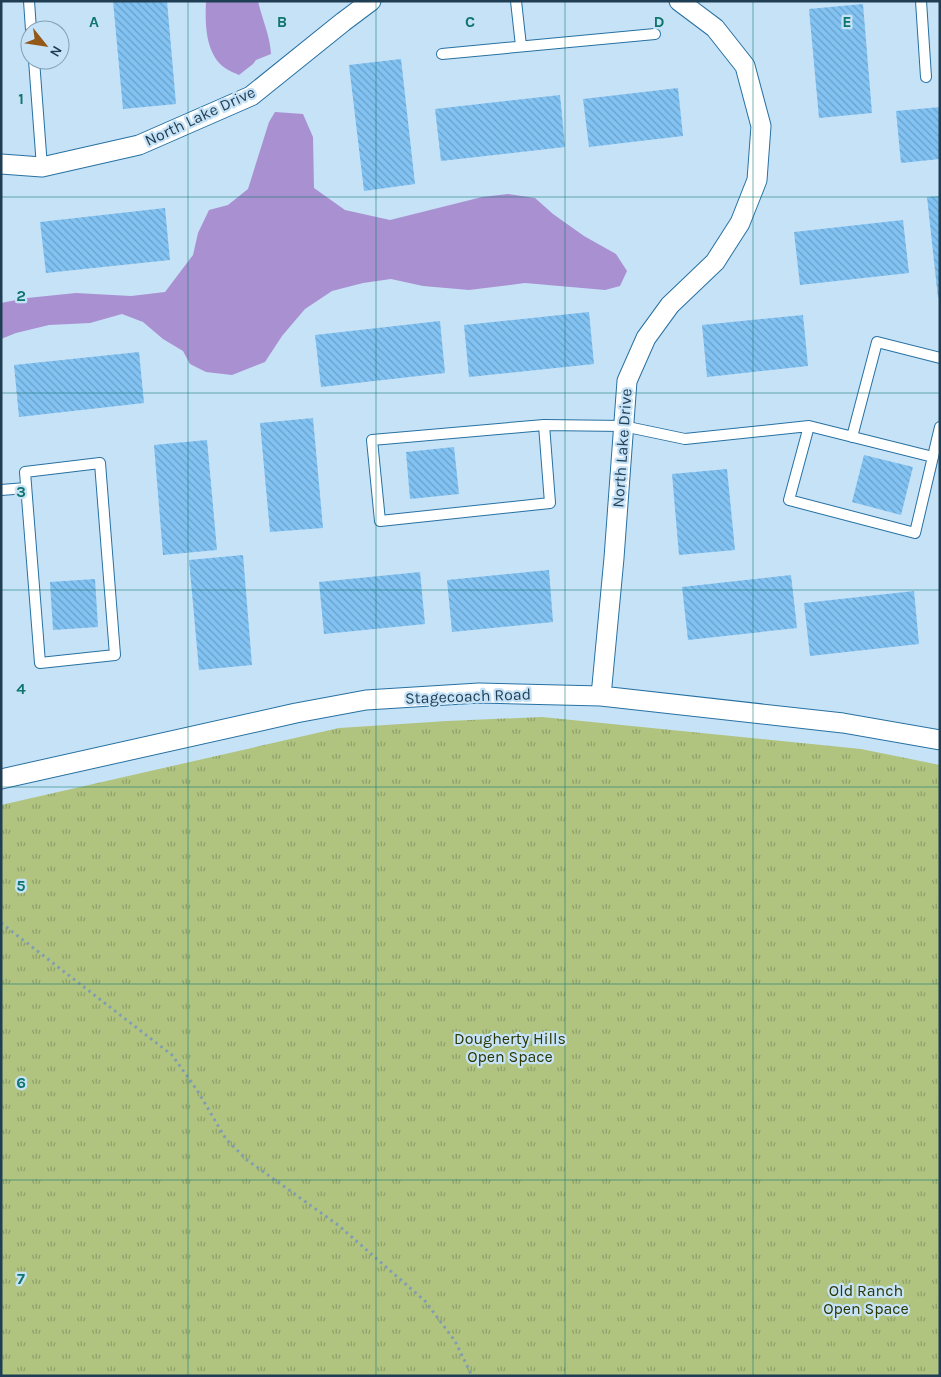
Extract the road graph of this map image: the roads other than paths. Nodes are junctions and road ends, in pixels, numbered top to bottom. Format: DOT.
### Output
graph roads {
  1 [pos="29,1"];
  2 [pos="371,1"];
  3 [pos="516,1"];
  4 [pos="922,1"];
  5 [pos="689,4"];
  6 [pos="30,20"];
  7 [pos="655,34"];
  8 [pos="522,46"];
  9 [pos="442,54"];
  10 [pos="35,70"];
  11 [pos="926,77"];
  12 [pos="1,164"];
  13 [pos="42,167"];
  14 [pos="940,358"];
  15 [pos="544,425"];
  16 [pos="623,426"];
  17 [pos="809,426"];
  18 [pos="940,427"];
  19 [pos="852,437"];
  20 [pos="932,457"];
  21 [pos="26,488"];
  22 [pos="1,490"];
  23 [pos="601,696"];
  24 [pos="940,740"];
  25 [pos="1,779"];
  1 -- 6 [label="lane"];
  2 -- 13 [label="street, North Lake Drive"];
  3 -- 8 [label="lane"];
  4 -- 11 [label="lane"];
  5 -- 16 [label="street, North Lake Drive"];
  7 -- 8 [label="lane"];
  8 -- 9 [label="lane"];
  10 -- 13 [label="lane"];
  12 -- 13 [label="street, North Lake Drive"];
  14 -- 19 [label="lane"];
  15 -- 15 [label="lane"];
  15 -- 16 [label="lane"];
  16 -- 17 [label="lane"];
  16 -- 23 [label="street, North Lake Drive"];
  17 -- 19 [label="lane"];
  17 -- 20 [label="lane"];
  18 -- 20 [label="lane"];
  19 -- 20 [label="lane"];
  21 -- 21 [label="lane"];
  21 -- 22 [label="lane"];
  23 -- 24 [label="street, Stagecoach Road"];
  23 -- 25 [label="street, Stagecoach Road"];
}
